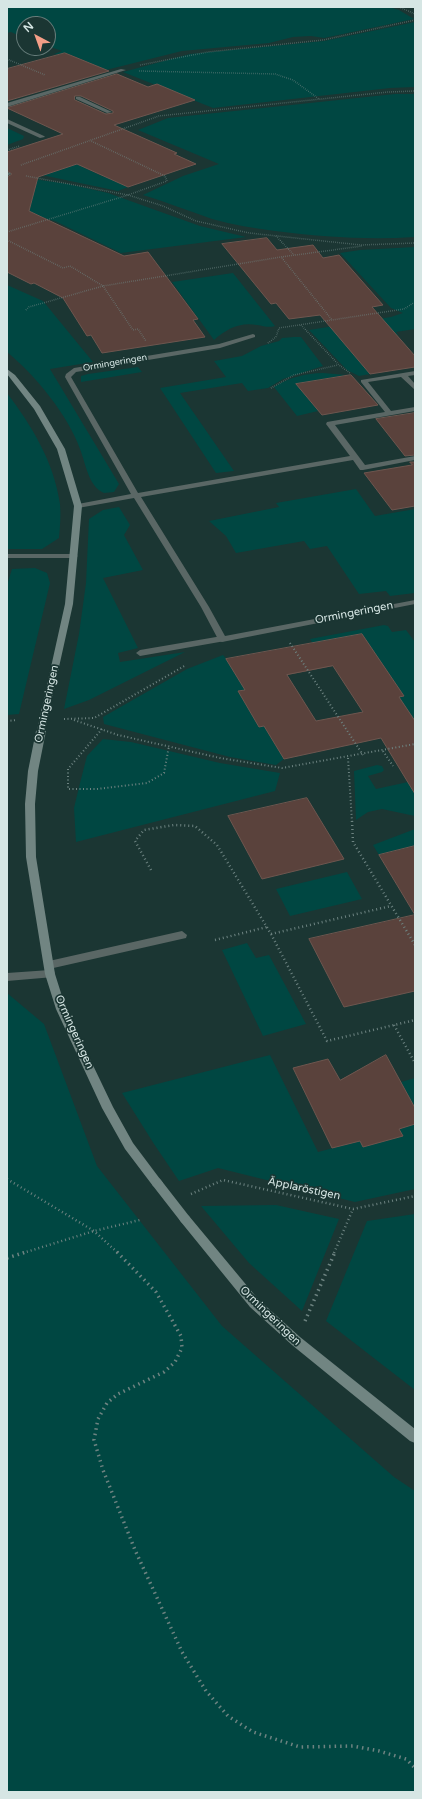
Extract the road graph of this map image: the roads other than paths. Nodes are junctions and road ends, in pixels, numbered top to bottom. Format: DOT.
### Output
graph roads {
  1 [pos="123,70"];
  2 [pos="78,98"];
  3 [pos="7,105"];
  4 [pos="109,112"];
  5 [pos="7,121"];
  6 [pos="42,137"];
  7 [pos="253,336"];
  8 [pos="7,371"];
  9 [pos="415,373"];
  10 [pos="403,375"];
  11 [pos="415,388"];
  12 [pos="415,409"];
  13 [pos="390,414"];
  14 [pos="356,457"];
  15 [pos="415,458"];
  16 [pos="136,496"];
  17 [pos="78,506"];
  18 [pos="7,556"];
  19 [pos="74,556"];
  20 [pos="415,602"];
  21 [pos="222,639"];
  22 [pos="140,653"];
  23 [pos="182,935"];
  24 [pos="50,969"];
  25 [pos="7,977"];
  26 [pos="415,1437"];
  1 -- 3 [label="street"];
  2 -- 4 [label="street"];
  5 -- 6 [label="street"];
  7 -- 16 [label="street, Ormingeringen"];
  8 -- 17 [label="street, Ormingeringen"];
  9 -- 10 [label="street"];
  10 -- 11 [label="street"];
  10 -- 13 [label="street"];
  12 -- 13 [label="street"];
  13 -- 14 [label="street"];
  14 -- 15 [label="street"];
  14 -- 16 [label="street"];
  16 -- 17 [label="street"];
  16 -- 21 [label="street, Ormingeringen"];
  17 -- 19 [label="street, Ormingeringen"];
  18 -- 19 [label="street"];
  19 -- 24 [label="street, Ormingeringen, bridge"];
  20 -- 21 [label="street, Ormingeringen"];
  21 -- 22 [label="street"];
  23 -- 24 [label="street"];
  24 -- 25 [label="street"];
  24 -- 26 [label="street, Ormingeringen, bridge"];
}
